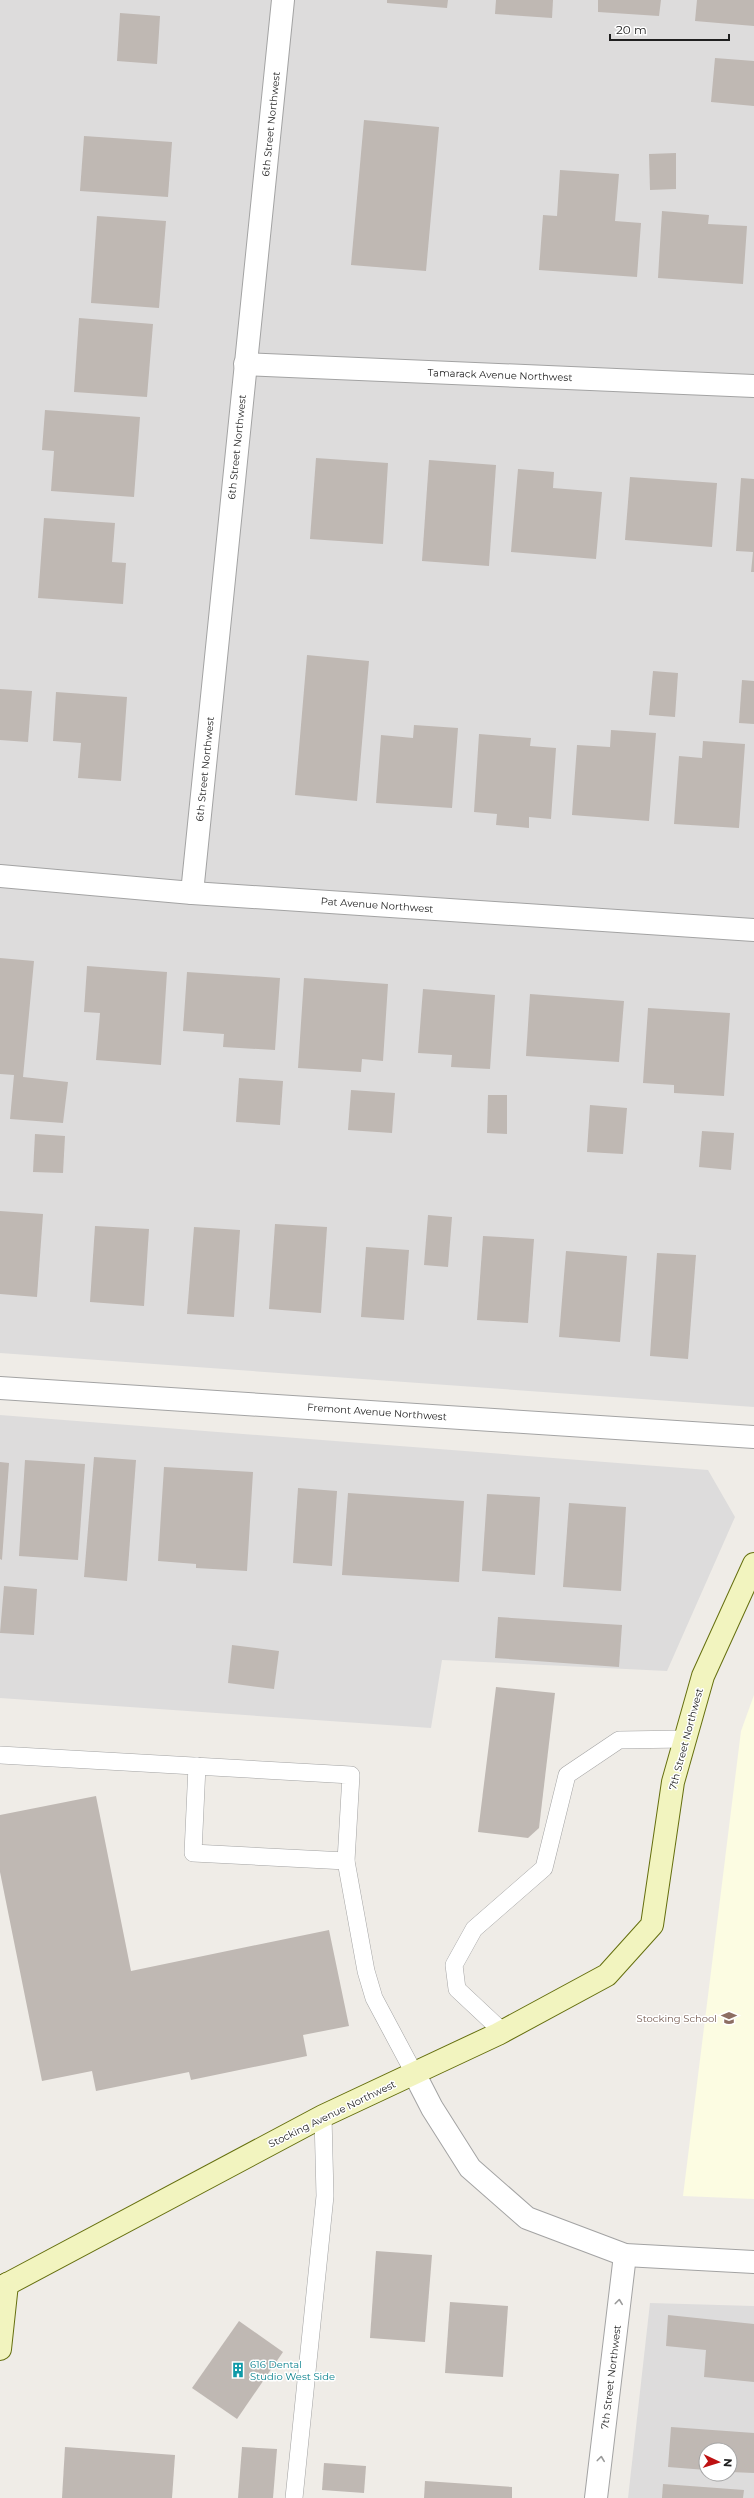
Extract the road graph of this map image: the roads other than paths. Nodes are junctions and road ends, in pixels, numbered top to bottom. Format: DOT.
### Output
graph roads {
  1 [pos="284,0"];
  2 [pos="245,364"];
  3 [pos="754,386"];
  4 [pos="0,876"];
  5 [pos="192,893"];
  6 [pos="754,930"];
  7 [pos="0,1388"];
  8 [pos="754,1437"];
  9 [pos="754,1564"];
  10 [pos="685,1739"];
  11 [pos="0,1755"];
  12 [pos="198,1766"];
  13 [pos="346,1861"];
  14 [pos="652,1925"];
  15 [pos="503,2032"];
  16 [pos="414,2073"];
  17 [pos="323,2116"];
  18 [pos="625,2255"];
  19 [pos="754,2262"];
  20 [pos="3,2286"];
  21 [pos="0,2349"];
  22 [pos="294,2498"];
  23 [pos="596,2498"];
  1 -- 2 [label="street, 6th Street Northwest"];
  2 -- 3 [label="street, Tamarack Avenue Northwest"];
  2 -- 5 [label="street, 6th Street Northwest"];
  4 -- 5 [label="street, Pat Avenue Northwest"];
  5 -- 6 [label="street, Pat Avenue Northwest"];
  7 -- 8 [label="street, Fremont Avenue Northwest"];
  9 -- 10 [label="main road, 7th Street Northwest"];
  10 -- 14 [label="main road, 7th Street Northwest"];
  10 -- 15 [label="lane"];
  11 -- 12 [label="lane"];
  12 -- 13 [label="lane"];
  12 -- 13 [label="lane"];
  13 -- 16 [label="lane"];
  14 -- 15 [label="main road, Stocking Avenue Northwest"];
  15 -- 16 [label="main road, Stocking Avenue Northwest"];
  16 -- 17 [label="main road, Stocking Avenue Northwest"];
  16 -- 18 [label="street"];
  17 -- 20 [label="main road, Stocking Avenue Northwest"];
  17 -- 22 [label="lane"];
  18 -- 19 [label="street"];
  23 -- 18 [label="street, 7th Street Northwest, one-way"];
  20 -- 21 [label="main road"];
}
